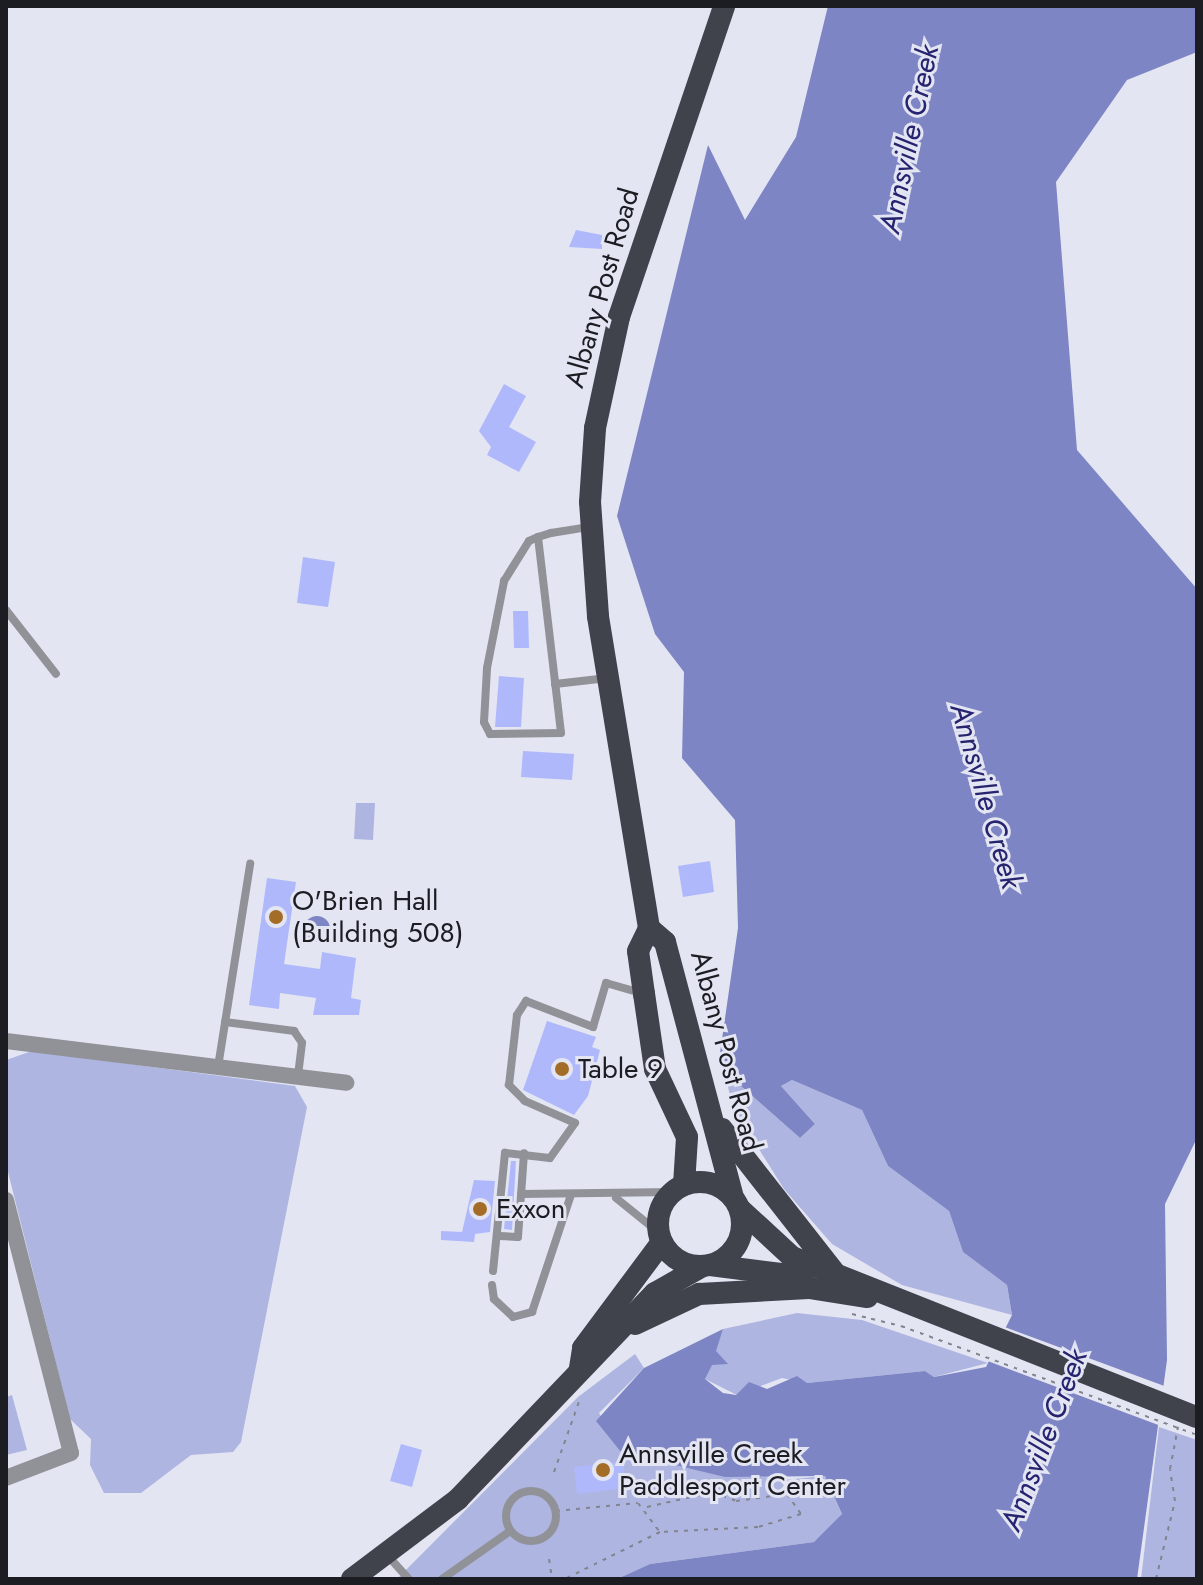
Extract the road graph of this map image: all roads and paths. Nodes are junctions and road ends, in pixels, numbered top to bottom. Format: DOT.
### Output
graph roads {
  1 [pos="724,6"];
  2 [pos="590,527"];
  3 [pos="538,537"];
  4 [pos="6,610"];
  5 [pos="56,674"];
  6 [pos="608,678"];
  7 [pos="555,684"];
  8 [pos="250,864"];
  9 [pos="649,928"];
  10 [pos="644,994"];
  11 [pos="225,1022"];
  12 [pos="6,1041"];
  13 [pos="24,1043"];
  14 [pos="6,1052"];
  15 [pos="218,1067"];
  16 [pos="298,1078"];
  17 [pos="346,1083"];
  18 [pos="716,1121"];
  19 [pos="528,1154"];
  20 [pos="678,1188"];
  21 [pos="520,1194"];
  22 [pos="571,1195"];
  23 [pos="616,1198"];
  24 [pos="6,1200"];
  25 [pos="737,1203"];
  26 [pos="500,1236"];
  27 [pos="660,1237"];
  28 [pos="705,1266"];
  29 [pos="493,1271"];
  30 [pos="835,1273"];
  31 [pos="492,1285"];
  32 [pos="809,1288"];
  33 [pos="901,1311"];
  34 [pos="630,1326"];
  35 [pos="582,1378"];
  36 [pos="1190,1423"];
  37 [pos="554,1472"];
  38 [pos="6,1478"];
  39 [pos="647,1507"];
  40 [pos="556,1511"];
  41 [pos="510,1531"];
  42 [pos="660,1532"];
  43 [pos="387,1555"];
  44 [pos="549,1559"];
  45 [pos="352,1579"];
  46 [pos="409,1579"];
  47 [pos="442,1579"];
  48 [pos="552,1579"];
  49 [pos="565,1579"];
  50 [pos="1156,1579"];
  1 -- 2 [label="highway, Albany Post Road"];
  2 -- 3 [label="lane"];
  2 -- 6 [label="highway, Albany Post Road"];
  3 -- 7 [label="lane"];
  3 -- 7 [label="lane"];
  4 -- 5 [label="lane"];
  6 -- 7 [label="lane"];
  6 -- 9 [label="highway, Albany Post Road"];
  8 -- 11 [label="lane"];
  9 -- 10 [label="highway, Albany Post Road"];
  9 -- 18 [label="highway, Albany Post Road"];
  10 -- 19 [label="lane"];
  10 -- 20 [label="highway, Albany Post Road"];
  11 -- 15 [label="lane"];
  11 -- 16 [label="lane"];
  12 -- 13 [label="street"];
  13 -- 14 [label="street"];
  13 -- 15 [label="street"];
  15 -- 16 [label="street"];
  16 -- 17 [label="street"];
  18 -- 25 [label="highway, Albany Post Road"];
  18 -- 30 [label="highway"];
  19 -- 21 [label="lane"];
  19 -- 26 [label="lane"];
  20 -- 23 [label="lane"];
  20 -- 25 [label="highway"];
  20 -- 27 [label="highway"];
  21 -- 22 [label="lane"];
  21 -- 26 [label="lane"];
  22 -- 23 [label="lane"];
  22 -- 31 [label="lane"];
  23 -- 27 [label="lane"];
  24 -- 38 [label="street"];
  25 -- 28 [label="highway"];
  25 -- 30 [label="highway"];
  26 -- 29 [label="lane"];
  27 -- 28 [label="highway"];
  27 -- 35 [label="highway"];
  28 -- 32 [label="highway"];
  28 -- 34 [label="highway"];
  30 -- 33 [label="highway"];
  32 -- 33 [label="highway"];
  32 -- 34 [label="highway"];
  33 -- 36 [label="highway"];
  33 -- 36 [label="path, bridge"];
  34 -- 35 [label="highway"];
  35 -- 37 [label="path"];
  35 -- 43 [label="highway"];
  36 -- 50 [label="path"];
  39 -- 40 [label="path"];
  39 -- 42 [label="path"];
  39 -- 42 [label="path"];
  40 -- 41 [label="lane"];
  40 -- 41 [label="lane"];
  41 -- 47 [label="lane"];
  42 -- 49 [label="path"];
  43 -- 45 [label="highway"];
  43 -- 46 [label="lane"];
  44 -- 48 [label="path"];
}
